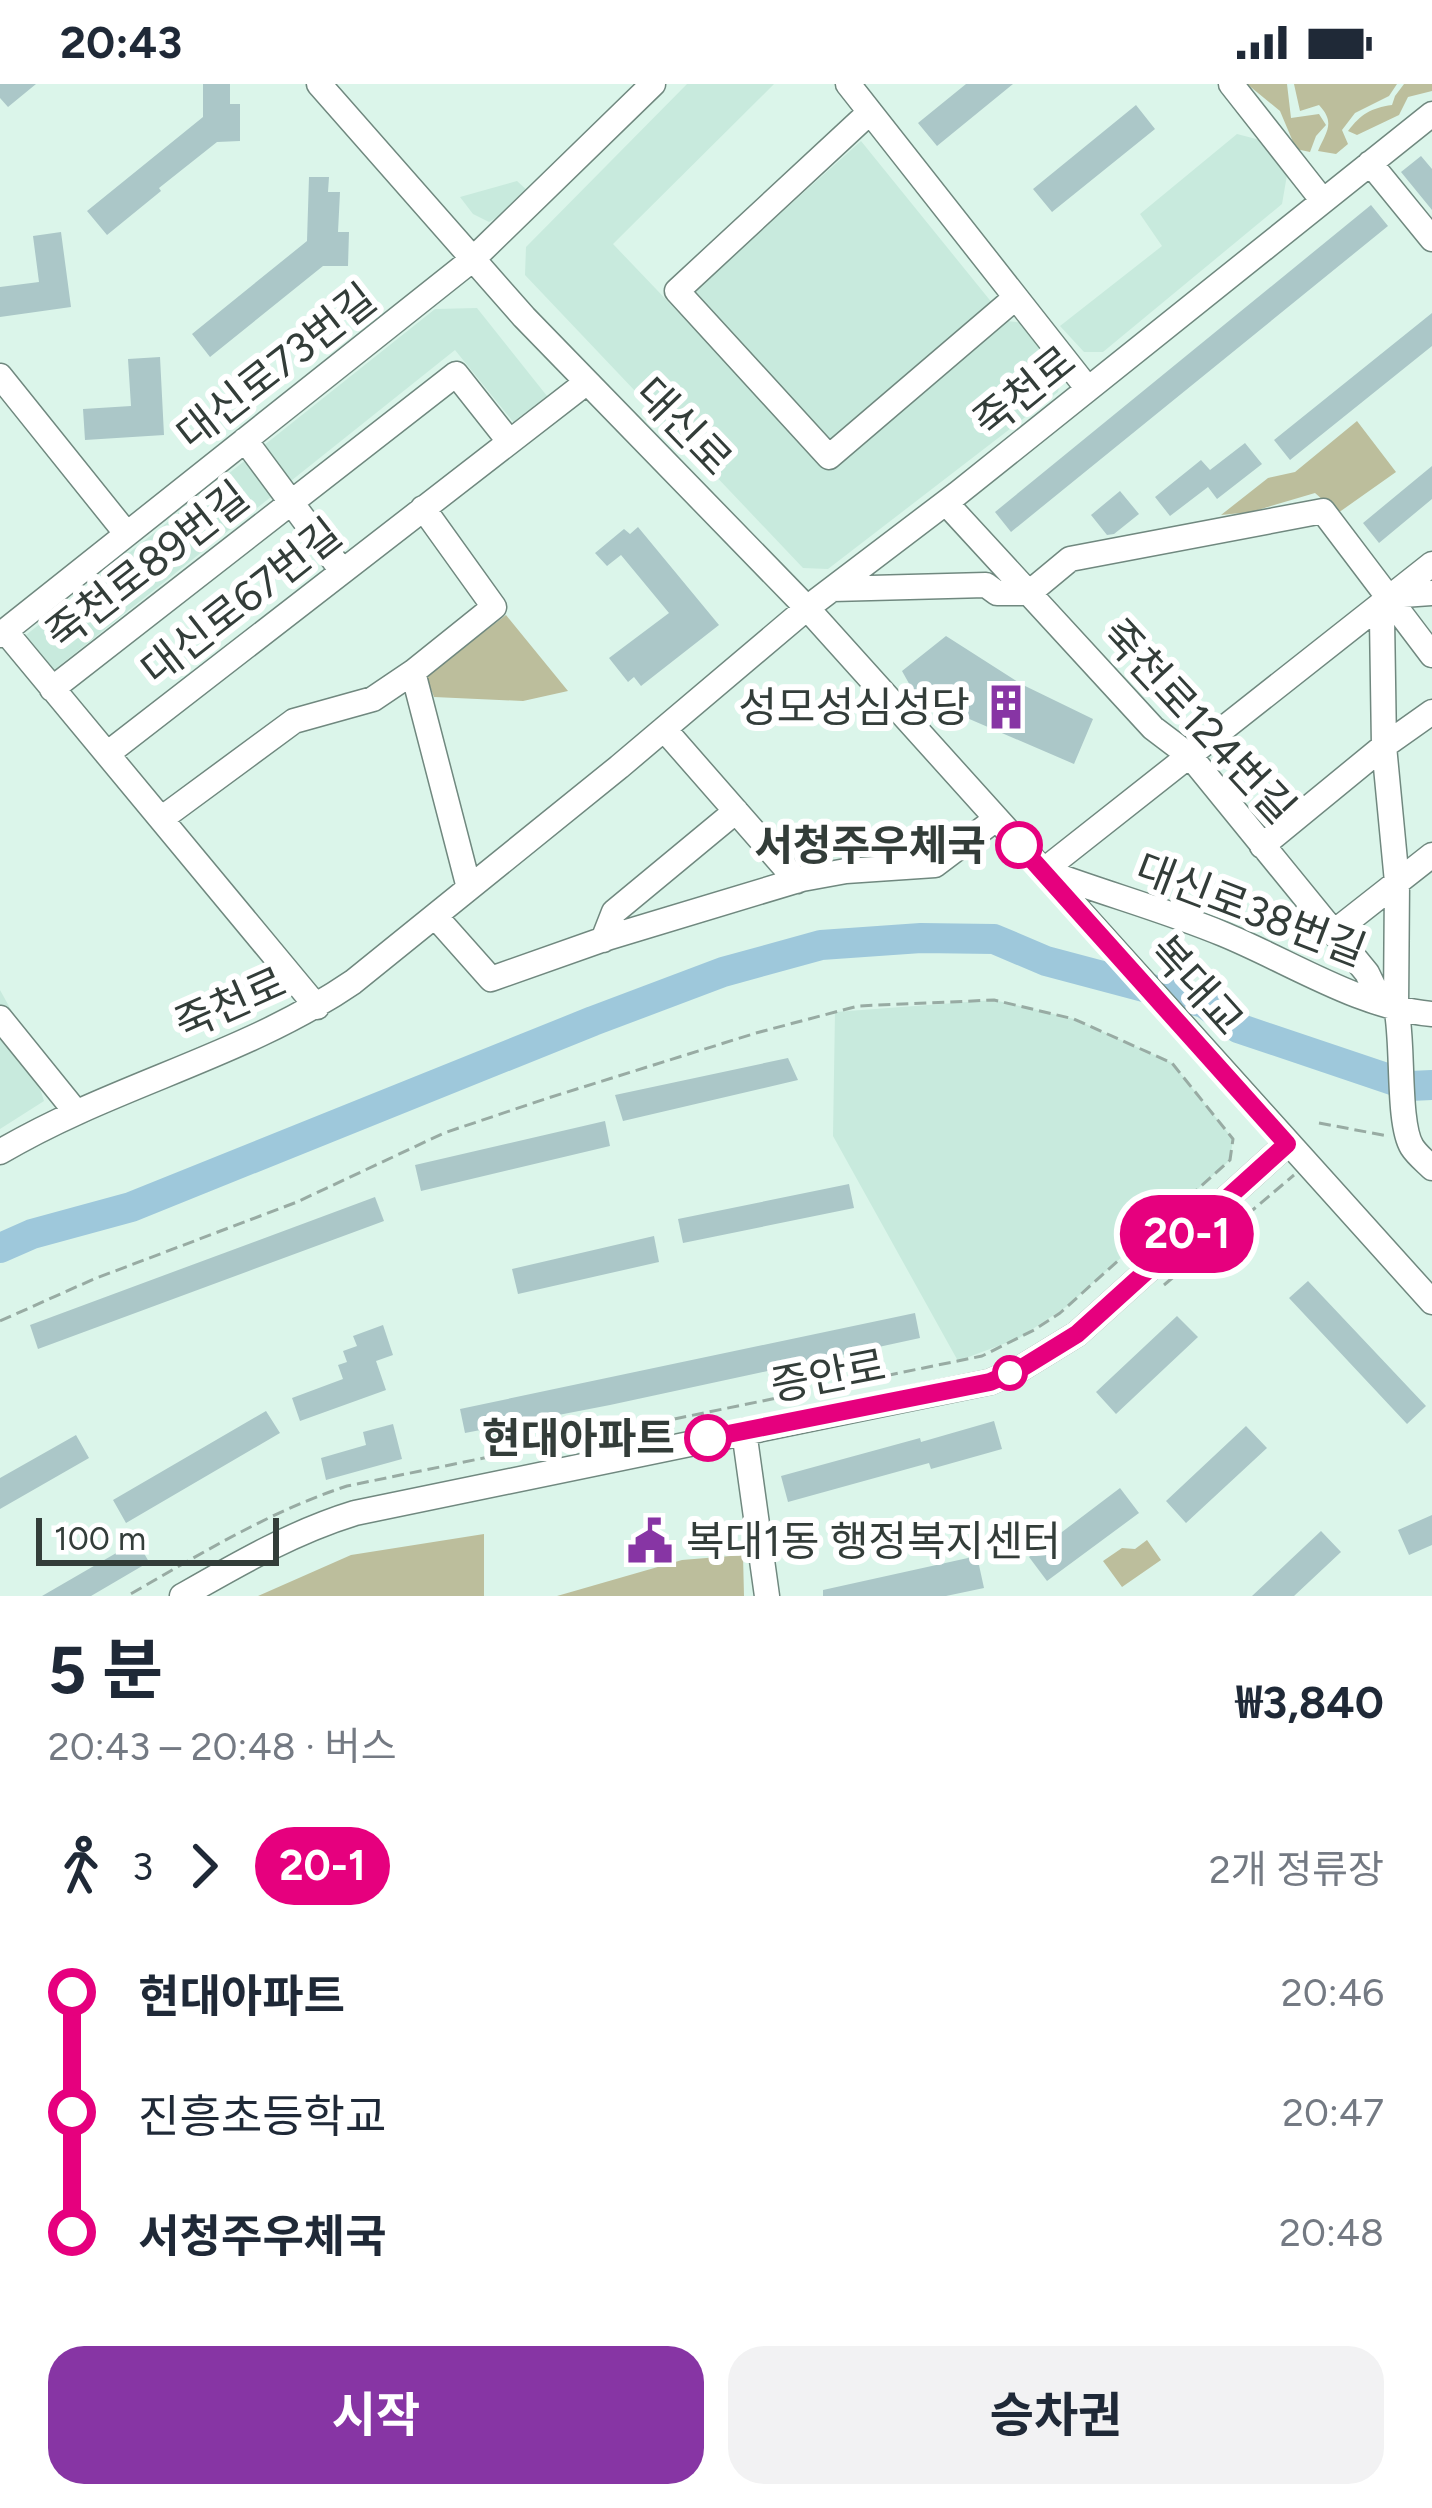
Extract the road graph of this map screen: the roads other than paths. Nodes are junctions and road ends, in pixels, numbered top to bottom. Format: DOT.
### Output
graph roads {
  1 [pos="319,84"];
  2 [pos="653,84"];
  3 [pos="1231,84"];
  4 [pos="852,85"];
  5 [pos="870,112"];
  6 [pos="1432,114"];
  7 [pos="1370,163"];
  8 [pos="1323,201"];
  9 [pos="1432,238"];
  10 [pos="473,259"];
  11 [pos="1016,298"];
  12 [pos="0,376"];
  13 [pos="587,382"];
  14 [pos="1088,389"];
  15 [pos="245,440"];
  16 [pos="509,441"];
  17 [pos="290,503"];
  18 [pos="946,503"];
  19 [pos="423,508"];
  20 [pos="126,533"];
  21 [pos="1432,564"];
  22 [pos="342,571"];
  23 [pos="832,589"];
  24 [pos="1029,593"];
  25 [pos="1432,593"];
  26 [pos="1389,596"];
  27 [pos="807,608"];
  28 [pos="2,633"];
  29 [pos="1432,655"];
  30 [pos="413,672"];
  31 [pos="52,688"];
  32 [pos="1432,712"];
  33 [pos="664,729"];
  34 [pos="1384,746"];
  35 [pos="107,754"];
  36 [pos="1190,756"];
  37 [pos="736,811"];
  38 [pos="161,819"];
  39 [pos="996,819"];
  40 [pos="1262,845"];
  41 [pos="1432,855"];
  42 [pos="1046,875"];
  43 [pos="797,881"];
  44 [pos="1397,882"];
  45 [pos="469,888"];
  46 [pos="435,916"];
  47 [pos="1334,932"];
  48 [pos="603,940"];
  49 [pos="317,1006"];
  50 [pos="1409,1009"];
  51 [pos="0,1018"];
  52 [pos="76,1112"];
  53 [pos="1287,1144"];
  54 [pos="0,1152"];
  55 [pos="1432,1168"];
  56 [pos="1428,1288"];
  57 [pos="744,1431"];
  58 [pos="182,1596"];
  59 [pos="767,1596"];
  1 -- 10 [label="street, 대신로"];
  2 -- 10 [label="street, 대신로73번길"];
  3 -- 8 [label="street"];
  4 -- 5 [label="street"];
  5 -- 11 [label="street"];
  5 -- 11 [label="street"];
  6 -- 7 [label="street, 죽천로"];
  7 -- 8 [label="street, 죽천로"];
  7 -- 9 [label="street"];
  8 -- 14 [label="street, 죽천로"];
  10 -- 13 [label="street, 대신로"];
  10 -- 15 [label="street, 대신로73번길"];
  11 -- 14 [label="street"];
  12 -- 20 [label="street"];
  13 -- 16 [label="street, 대신로67번길"];
  13 -- 27 [label="street, 대신로"];
  14 -- 18 [label="street, 죽천로"];
  15 -- 17 [label="street"];
  15 -- 20 [label="street, 대신로73번길"];
  16 -- 17 [label="street, 대신로67번길"];
  16 -- 19 [label="street, 대신로67번길"];
  17 -- 22 [label="street"];
  17 -- 31 [label="street, 죽천로89번길"];
  18 -- 23 [label="street, 죽천로"];
  18 -- 24 [label="street, 죽천로124번길"];
  19 -- 22 [label="street, 대신로67번길"];
  19 -- 30 [label="street"];
  20 -- 28 [label="street, 대신로73번길"];
  21 -- 26 [label="street"];
  22 -- 35 [label="street, 대신로67번길"];
  23 -- 24 [label="street"];
  23 -- 27 [label="street, 죽천로"];
  24 -- 26 [label="street"];
  24 -- 36 [label="street, 죽천로124번길"];
  25 -- 26 [label="street"];
  26 -- 29 [label="street"];
  26 -- 34 [label="street"];
  26 -- 36 [label="street"];
  27 -- 33 [label="street, 죽천로"];
  27 -- 39 [label="street, 대신로"];
  28 -- 31 [label="street, 죽천로89번길"];
  30 -- 38 [label="street"];
  30 -- 45 [label="street"];
  31 -- 35 [label="street, 죽천로89번길"];
  32 -- 34 [label="street"];
  33 -- 37 [label="street"];
  33 -- 45 [label="street, 죽천로"];
  34 -- 40 [label="street"];
  34 -- 44 [label="street"];
  35 -- 38 [label="street, 죽천로89번길"];
  36 -- 40 [label="street, 죽천로124번길"];
  36 -- 42 [label="street"];
  37 -- 43 [label="street"];
  37 -- 48 [label="street"];
  38 -- 49 [label="street, 죽천로89번길"];
  39 -- 42 [label="street, 대신로"];
  39 -- 43 [label="street"];
  40 -- 47 [label="street, 죽천로124번길"];
  41 -- 44 [label="street"];
  42 -- 50 [label="street, 대신로38번길"];
  42 -- 53 [label="street, 복대교"];
  43 -- 48 [label="street"];
  44 -- 47 [label="street"];
  44 -- 50 [label="street"];
  45 -- 46 [label="street, 죽천로"];
  46 -- 48 [label="street"];
  46 -- 49 [label="street, 죽천로"];
  47 -- 50 [label="street, 죽천로124번길"];
  49 -- 52 [label="street, 죽천로"];
  50 -- 55 [label="street"];
  51 -- 52 [label="street"];
  52 -- 54 [label="street, 죽천로"];
  53 -- 56 [label="street"];
  53 -- 57 [label="street, 증안로"];
  57 -- 58 [label="street, 증안로"];
  57 -- 59 [label="street"];
}
